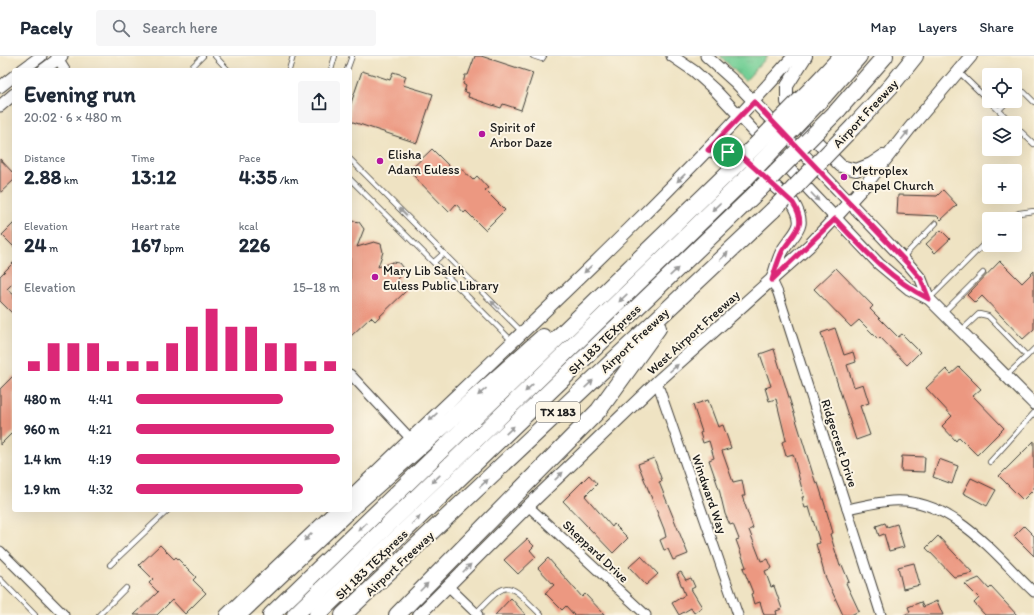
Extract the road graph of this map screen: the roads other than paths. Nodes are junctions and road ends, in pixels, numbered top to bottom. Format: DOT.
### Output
graph roads {
  1 [pos="41,56"];
  2 [pos="203,56"];
  3 [pos="215,56"];
  4 [pos="293,56"];
  5 [pos="335,56"];
  6 [pos="352,56"];
  7 [pos="532,56"];
  8 [pos="544,56"];
  9 [pos="672,56"];
  10 [pos="706,56"];
  11 [pos="794,56"];
  12 [pos="806,56"];
  13 [pos="842,56"];
  14 [pos="859,56"];
  15 [pos="884,56"];
  16 [pos="915,56"];
  17 [pos="919,56"];
  18 [pos="971,56"];
  19 [pos="58,57"];
  20 [pos="25,68"];
  21 [pos="45,68"];
  22 [pos="64,68"];
  23 [pos="192,68"];
  24 [pos="226,68"];
  25 [pos="290,68"];
  26 [pos="332,68"];
  27 [pos="348,68"];
  28 [pos="959,72"];
  29 [pos="12,78"];
  30 [pos="891,86"];
  31 [pos="0,87"];
  32 [pos="818,92"];
  33 [pos="1022,92"];
  34 [pos="982,94"];
  35 [pos="12,96"];
  36 [pos="754,102"];
  37 [pos="1034,102"];
  38 [pos="0,106"];
  39 [pos="999,110"];
  40 [pos="1005,116"];
  41 [pos="740,117"];
  42 [pos="1022,133"];
  43 [pos="1034,144"];
  44 [pos="708,150"];
  45 [pos="892,150"];
  46 [pos="352,161"];
  47 [pos="731,170"];
  48 [pos="352,181"];
  49 [pos="848,203"];
  50 [pos="1034,211"];
  51 [pos="1022,213"];
  52 [pos="835,219"];
  53 [pos="936,223"];
  54 [pos="982,246"];
  55 [pos="444,253"];
  56 [pos="902,259"];
  57 [pos="434,262"];
  58 [pos="983,273"];
  59 [pos="772,280"];
  60 [pos="680,297"];
  61 [pos="929,299"];
  62 [pos="943,313"];
  63 [pos="961,331"];
  64 [pos="522,332"];
  65 [pos="513,342"];
  66 [pos="1034,349"];
  67 [pos="1027,356"];
  68 [pos="352,376"];
  69 [pos="1006,376"];
  70 [pos="657,382"];
  71 [pos="1034,404"];
  72 [pos="1034,413"];
  73 [pos="411,439"];
  74 [pos="990,462"];
  75 [pos="352,495"];
  76 [pos="528,506"];
  77 [pos="352,508"];
  78 [pos="847,509"];
  79 [pos="166,512"];
  80 [pos="334,512"];
  81 [pos="348,512"];
  82 [pos="0,550"];
  83 [pos="110,565"];
  84 [pos="0,580"];
  85 [pos="448,586"];
  86 [pos="126,588"];
  87 [pos="1034,592"];
  88 [pos="476,614"];
  89 [pos="35,615"];
  90 [pos="64,615"];
  91 [pos="99,615"];
  92 [pos="226,615"];
  93 [pos="238,615"];
  94 [pos="271,615"];
  95 [pos="295,615"];
  96 [pos="317,615"];
  97 [pos="343,615"];
  98 [pos="396,615"];
  99 [pos="419,615"];
  100 [pos="541,615"];
  101 [pos="646,615"];
  102 [pos="738,615"];
  103 [pos="882,615"];
  1 -- 20 [label="street"];
  2 -- 23 [label="lane"];
  3 -- 24 [label="lane"];
  4 -- 25 [label="lane"];
  5 -- 26 [label="lane"];
  6 -- 27 [label="lane"];
  7 -- 8 [label="lane"];
  9 -- 41 [label="street"];
  10 -- 36 [label="street"];
  11 -- 36 [label="main road"];
  12 -- 45 [label="main road"];
  13 -- 32 [label="highway"];
  14 -- 32 [label="highway, SH 183 TEXpress"];
  96 -- 15 [label="highway, SH 183 TEXpress, one-way, bridge"];
  16 -- 30 [label="highway, Airport Freeway / TX 183"];
  17 -- 30 [label="highway"];
  18 -- 28 [label="main road, West Airport Freeway"];
  19 -- 21 [label="street"];
  19 -- 22 [label="street"];
  28 -- 34 [label="lane"];
  45 -- 28 [label="main road, West Airport Freeway, one-way"];
  29 -- 31 [label="street"];
  60 -- 30 [label="highway, Airport Freeway / TX 183, one-way, bridge"];
  32 -- 47 [label="highway, bridge"];
  32 -- 95 [label="highway, SH 183 TEXpress, one-way, bridge"];
  33 -- 37 [label="lane"];
  35 -- 38 [label="street"];
  36 -- 41 [label="main road"];
  36 -- 49 [label="street"];
  39 -- 40 [label="lane"];
  41 -- 44 [label="main road"];
  41 -- 52 [label="street, one-way"];
  42 -- 43 [label="lane"];
  44 -- 59 [label="main road"];
  44 -- 64 [label="main road, one-way"];
  45 -- 49 [label="main road, West Airport Freeway"];
  55 -- 46 [label="lane, one-way"];
  47 -- 77 [label="highway, one-way"];
  47 -- 94 [label="highway, one-way"];
  48 -- 57 [label="lane"];
  49 -- 52 [label="main road, West Airport Freeway"];
  49 -- 56 [label="street"];
  50 -- 51 [label="lane"];
  52 -- 59 [label="main road, West Airport Freeway"];
  52 -- 61 [label="street"];
  53 -- 56 [label="lane"];
  54 -- 61 [label="lane"];
  55 -- 57 [label="lane"];
  64 -- 55 [label="lane, one-way"];
  56 -- 61 [label="street"];
  57 -- 65 [label="lane"];
  58 -- 62 [label="lane"];
  70 -- 59 [label="main road, West Airport Freeway, one-way"];
  59 -- 78 [label="street, Ridgecrest Drive"];
  97 -- 60 [label="highway, Airport Freeway / TX 183, one-way"];
  98 -- 60 [label="highway, one-way"];
  61 -- 62 [label="street"];
  62 -- 63 [label="street"];
  63 -- 67 [label="lane"];
  63 -- 69 [label="street"];
  64 -- 65 [label="main road"];
  65 -- 73 [label="main road, one-way"];
  66 -- 67 [label="lane"];
  67 -- 69 [label="lane"];
  68 -- 73 [label="street"];
  69 -- 71 [label="street"];
  76 -- 70 [label="main road, West Airport Freeway, one-way"];
  70 -- 102 [label="street, Windward Way"];
  72 -- 74 [label="lane"];
  73 -- 75 [label="main road"];
  85 -- 76 [label="main road, West Airport Freeway, one-way"];
  76 -- 101 [label="street, Sheppard Drive"];
  78 -- 87 [label="street"];
  78 -- 103 [label="street, Ridgecrest Drive"];
  79 -- 83 [label="lane"];
  80 -- 92 [label="main road, one-way"];
  81 -- 93 [label="highway"];
  82 -- 90 [label="street"];
  84 -- 89 [label="lane"];
  85 -- 88 [label="street"];
  85 -- 99 [label="main road, West Airport Freeway"];
  86 -- 91 [label="lane"];
  88 -- 100 [label="lane"];
}
